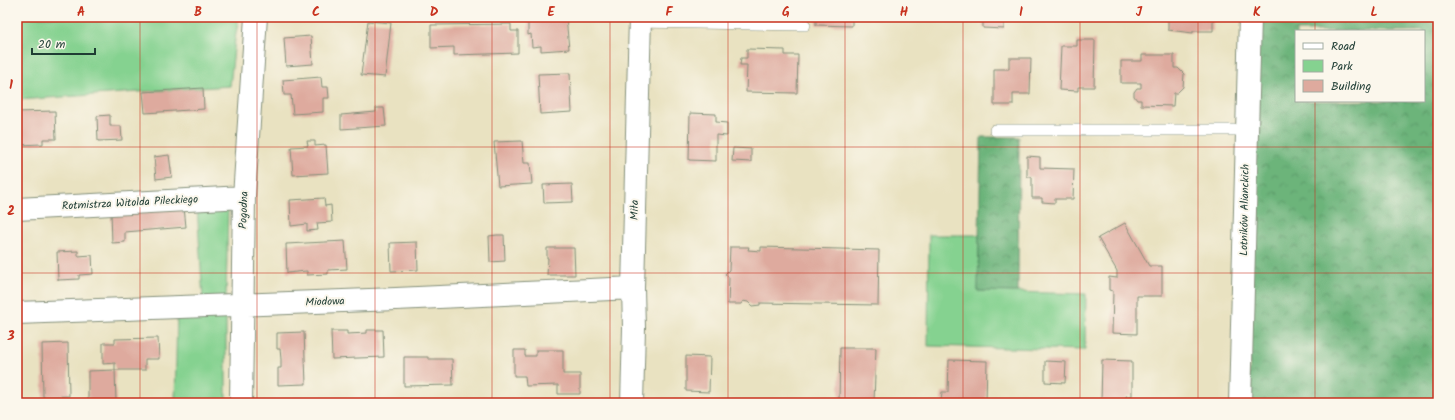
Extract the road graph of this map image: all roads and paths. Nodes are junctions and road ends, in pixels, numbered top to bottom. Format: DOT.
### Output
graph roads {
  1 [pos="256,17"];
  2 [pos="1250,17"];
  3 [pos="640,20"];
  4 [pos="804,25"];
  5 [pos="995,130"];
  6 [pos="1247,130"];
  7 [pos="244,197"];
  8 [pos="17,209"];
  9 [pos="633,288"];
  10 [pos="242,304"];
  11 [pos="17,313"];
  12 [pos="241,403"];
  13 [pos="632,403"];
  14 [pos="1240,403"];
  1 -- 7 [label="street, Pogodna"];
  2 -- 6 [label="street, Lotników Alianckich"];
  3 -- 4 [label="lane"];
  3 -- 9 [label="street, Miła"];
  5 -- 6 [label="lane"];
  6 -- 14 [label="street, Lotników Alianckich"];
  7 -- 8 [label="street, Rotmistrza Witolda Pileckiego"];
  7 -- 10 [label="street, Pogodna"];
  9 -- 10 [label="street, Miodowa"];
  9 -- 13 [label="street, Miła"];
  10 -- 11 [label="street, Miodowa"];
  10 -- 12 [label="street, Pogodna"];
}
